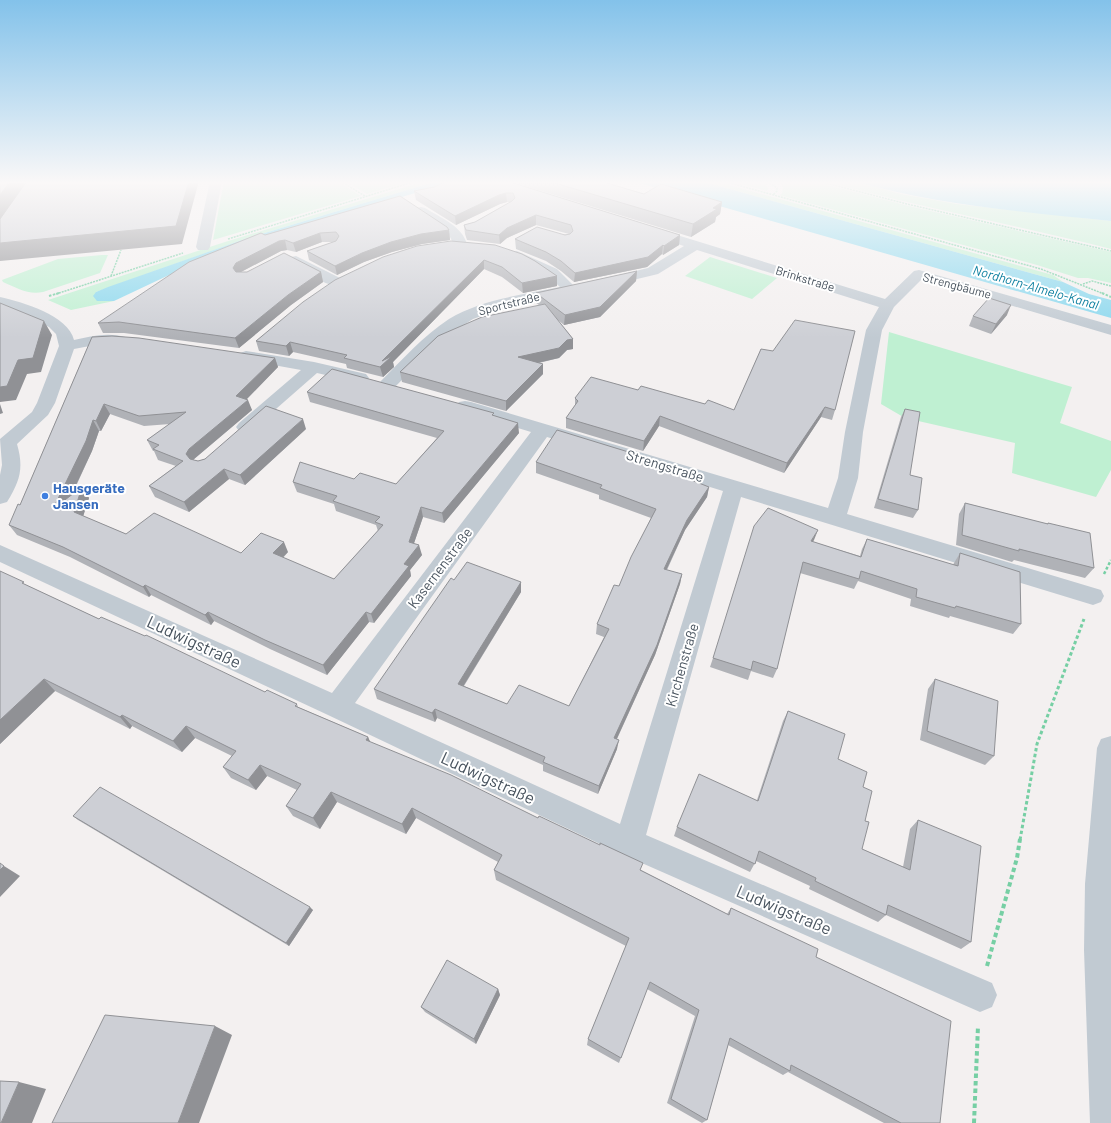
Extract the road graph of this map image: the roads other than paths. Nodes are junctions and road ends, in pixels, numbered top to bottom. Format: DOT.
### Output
graph roads {
  1 [pos="206,233"];
  2 [pos="452,233"];
  3 [pos="659,233"];
  4 [pos="474,245"];
  5 [pos="695,245"];
  6 [pos="508,246"];
  7 [pos="203,247"];
  8 [pos="309,253"];
  9 [pos="281,257"];
  10 [pos="296,260"];
  11 [pos="583,287"];
  12 [pos="321,292"];
  13 [pos="0,301"];
  14 [pos="888,305"];
  15 [pos="1111,330"];
  16 [pos="138,342"];
  17 [pos="67,346"];
  18 [pos="242,352"];
  19 [pos="314,368"];
  20 [pos="387,385"];
  21 [pos="410,391"];
  22 [pos="448,401"];
  23 [pos="544,429"];
  24 [pos="231,439"];
  25 [pos="3,443"];
  26 [pos="734,486"];
  27 [pos="0,497"];
  28 [pos="835,518"];
  29 [pos="0,553"];
  30 [pos="1093,596"];
  31 [pos="337,707"];
  32 [pos="1111,748"];
  33 [pos="630,843"];
  34 [pos="980,995"];
  35 [pos="1109,1123"];
  1 -- 7 [label="street"];
  2 -- 4 [label="street"];
  3 -- 5 [label="street, Brinkstraße"];
  5 -- 11 [label="street, Sportstraße"];
  5 -- 14 [label="street, Brinkstraße"];
  6 -- 11 [label="street"];
  8 -- 10 [label="street"];
  9 -- 10 [label="street"];
  10 -- 12 [label="street"];
  11 -- 20 [label="street, Sportstraße"];
  13 -- 17 [label="street"];
  14 -- 15 [label="street, Strengbäume"];
  14 -- 28 [label="street, Strengbäume"];
  16 -- 17 [label="street"];
  17 -- 25 [label="street"];
  18 -- 19 [label="street"];
  19 -- 20 [label="street"];
  19 -- 24 [label="street"];
  20 -- 21 [label="street"];
  22 -- 23 [label="street, Strengstraße"];
  23 -- 26 [label="street, Strengstraße"];
  23 -- 31 [label="street, Kasernenstraße"];
  25 -- 27 [label="street"];
  26 -- 28 [label="street, Strengstraße"];
  26 -- 33 [label="street, Kirchenstraße"];
  28 -- 30 [label="street, Strengstraße"];
  29 -- 31 [label="street, Ludwigstraße"];
  31 -- 33 [label="street, Ludwigstraße"];
  32 -- 35 [label="street"];
  33 -- 34 [label="street, Ludwigstraße"];
}
